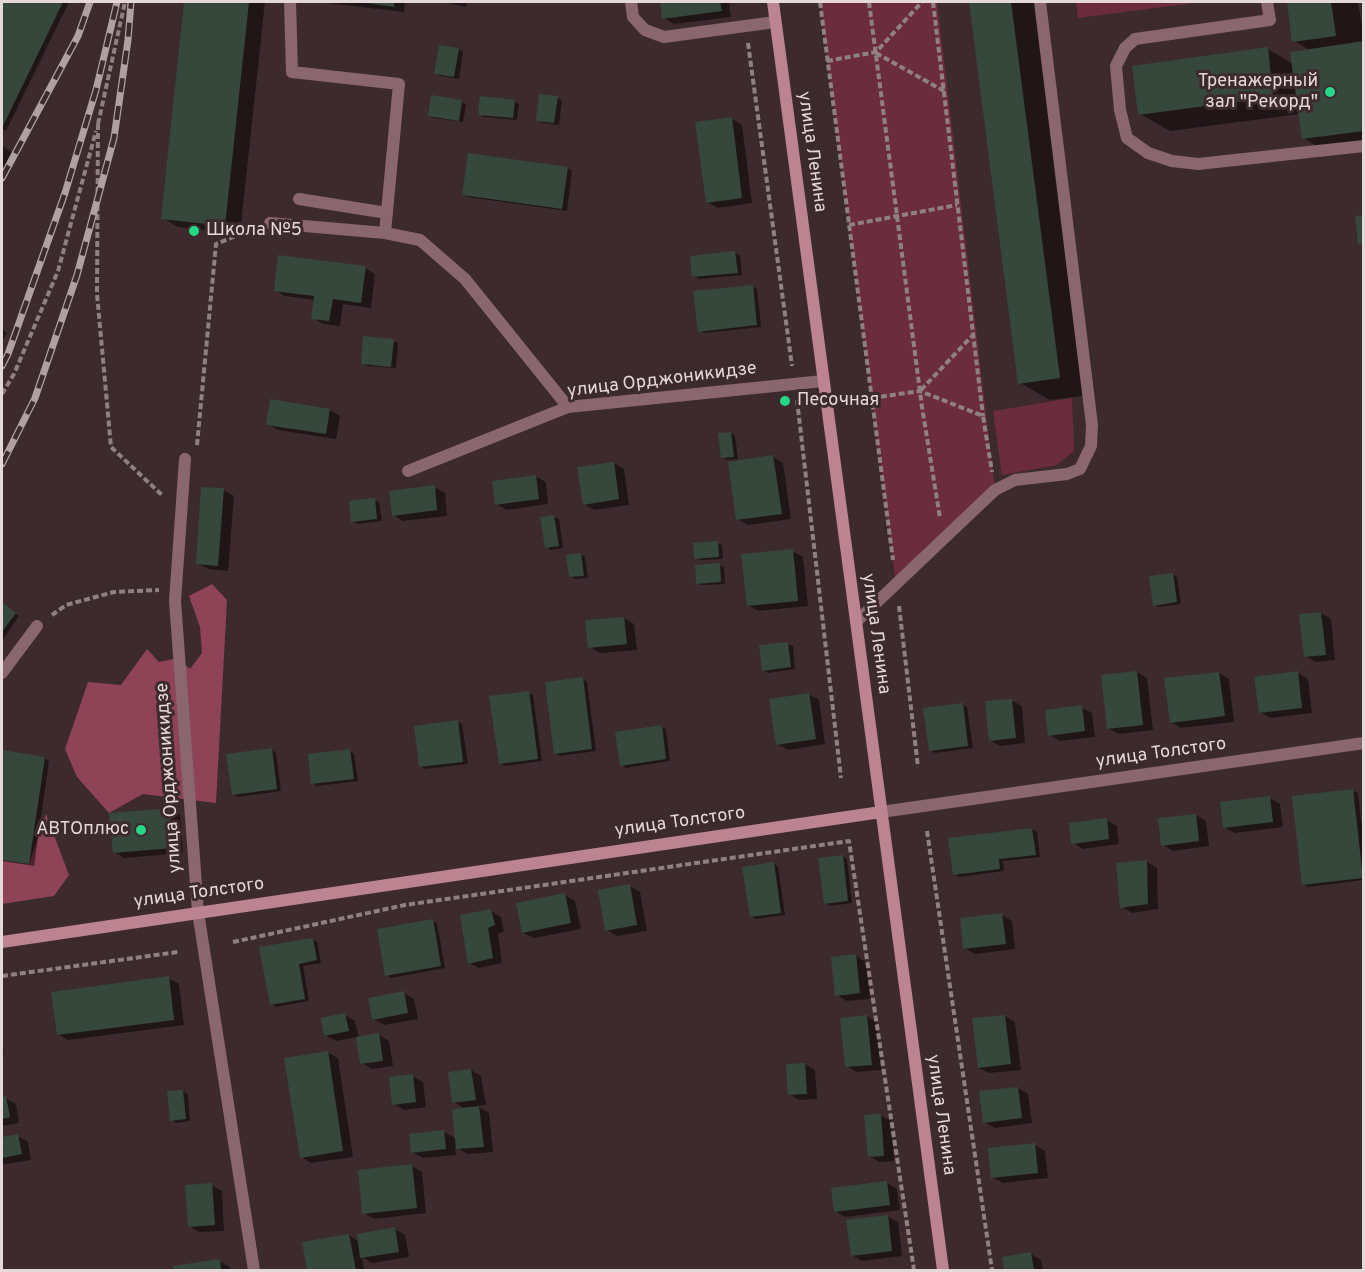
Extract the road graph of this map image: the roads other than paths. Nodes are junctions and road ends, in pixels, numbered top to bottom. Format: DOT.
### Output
graph roads {
  1 [pos="290,2"];
  2 [pos="631,2"];
  3 [pos="773,2"];
  4 [pos="1040,2"];
  5 [pos="1268,2"];
  6 [pos="775,22"];
  7 [pos="1364,146"];
  8 [pos="299,199"];
  9 [pos="387,213"];
  10 [pos="270,223"];
  11 [pos="385,233"];
  12 [pos="824,381"];
  13 [pos="568,407"];
  14 [pos="185,459"];
  15 [pos="408,471"];
  16 [pos="856,622"];
  17 [pos="37,626"];
  18 [pos="2,673"];
  19 [pos="1364,743"];
  20 [pos="881,812"];
  21 [pos="198,912"];
  22 [pos="2,942"];
  23 [pos="254,1270"];
  24 [pos="943,1270"];
  1 -- 9 [label="street"];
  2 -- 6 [label="street"];
  3 -- 6 [label="street, улица Ленина"];
  4 -- 16 [label="street"];
  5 -- 7 [label="street"];
  6 -- 12 [label="street, улица Ленина"];
  8 -- 9 [label="street"];
  9 -- 11 [label="street"];
  10 -- 11 [label="street"];
  11 -- 13 [label="street"];
  12 -- 13 [label="street, улица Орджоникидзе"];
  12 -- 16 [label="street, улица Ленина"];
  13 -- 15 [label="street, улица Орджоникидзе"];
  14 -- 21 [label="street, улица Орджоникидзе"];
  16 -- 20 [label="street, улица Ленина"];
  17 -- 18 [label="street"];
  19 -- 20 [label="street, улица Толстого"];
  20 -- 21 [label="street, улица Толстого"];
  20 -- 24 [label="street, улица Ленина"];
  21 -- 22 [label="street, улица Толстого"];
  21 -- 23 [label="street, улица Орджоникидзе"];
}
